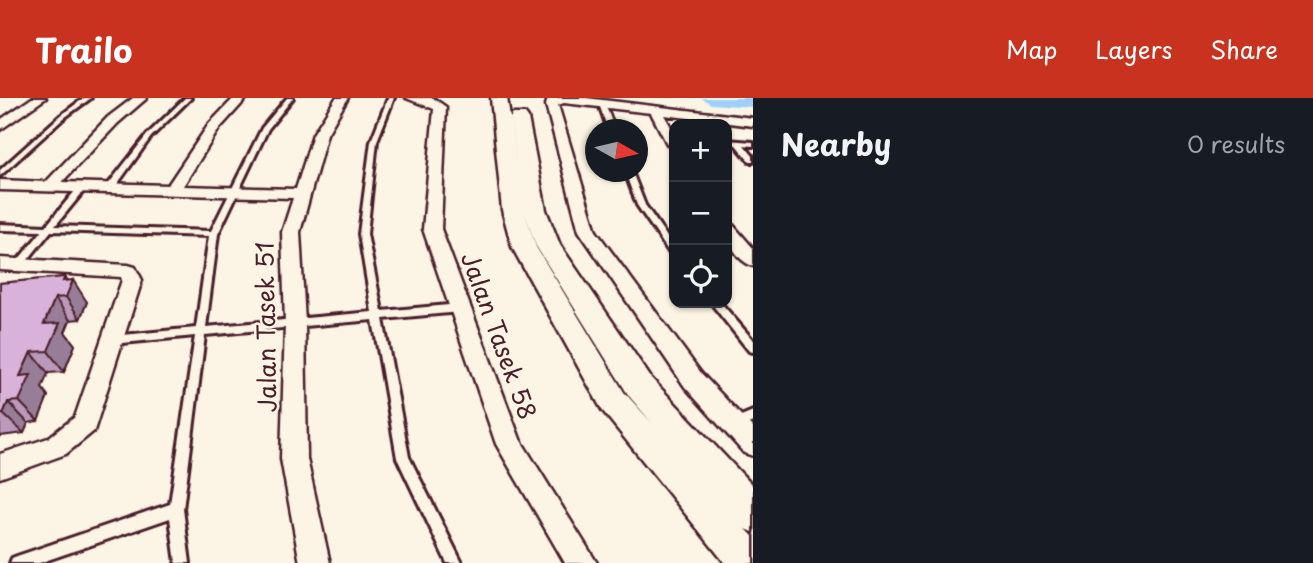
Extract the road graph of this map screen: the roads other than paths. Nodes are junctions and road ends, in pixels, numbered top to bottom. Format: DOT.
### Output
graph roads {
  1 [pos="40,98"];
  2 [pos="88,98"];
  3 [pos="141,98"];
  4 [pos="188,98"];
  5 [pos="241,98"];
  6 [pos="290,98"];
  7 [pos="342,98"];
  8 [pos="391,98"];
  9 [pos="412,98"];
  10 [pos="564,99"];
  11 [pos="509,103"];
  12 [pos="602,104"];
  13 [pos="655,110"];
  14 [pos="608,119"];
  15 [pos="753,122"];
  16 [pos="0,126"];
  17 [pos="669,132"];
  18 [pos="732,142"];
  19 [pos="738,143"];
  20 [pos="753,144"];
  21 [pos="753,160"];
  22 [pos="0,174"];
  23 [pos="632,182"];
  24 [pos="0,185"];
  25 [pos="50,186"];
  26 [pos="83,187"];
  27 [pos="110,188"];
  28 [pos="173,190"];
  29 [pos="233,192"];
  30 [pos="302,194"];
  31 [pos="0,227"];
  32 [pos="49,229"];
  33 [pos="215,234"];
  34 [pos="732,235"];
  35 [pos="669,246"];
  36 [pos="753,260"];
  37 [pos="9,265"];
  38 [pos="460,307"];
  39 [pos="720,308"];
  40 [pos="377,315"];
  41 [pos="296,323"];
  42 [pos="200,332"];
  43 [pos="112,340"];
  44 [pos="753,348"];
  45 [pos="753,416"];
  46 [pos="732,425"];
  47 [pos="753,445"];
  48 [pos="0,466"];
  49 [pos="176,509"];
  50 [pos="753,513"];
  51 [pos="17,563"];
  52 [pos="183,563"];
  53 [pos="314,563"];
  54 [pos="455,563"];
  55 [pos="582,563"];
  56 [pos="750,563"];
  1 -- 16 [label="street"];
  2 -- 22 [label="lane"];
  3 -- 25 [label="street"];
  4 -- 27 [label="lane"];
  5 -- 28 [label="street"];
  6 -- 29 [label="lane"];
  7 -- 30 [label="street, Jalan Tasek 51"];
  8 -- 40 [label="lane"];
  9 -- 38 [label="street, Jalan Tasek 58"];
  10 -- 12 [label="street"];
  10 -- 46 [label="street"];
  11 -- 50 [label="main road"];
  11 -- 56 [label="main road"];
  12 -- 13 [label="street"];
  12 -- 14 [label="lane"];
  13 -- 15 [label="street"];
  13 -- 17 [label="street"];
  18 -- 19 [label="lane"];
  19 -- 20 [label="lane"];
  19 -- 21 [label="lane"];
  23 -- 35 [label="lane"];
  24 -- 25 [label="street"];
  25 -- 26 [label="street"];
  26 -- 27 [label="street"];
  26 -- 32 [label="lane"];
  27 -- 28 [label="street"];
  28 -- 29 [label="street"];
  29 -- 30 [label="street"];
  29 -- 33 [label="lane"];
  30 -- 41 [label="street, Jalan Tasek 51"];
  31 -- 32 [label="lane"];
  32 -- 33 [label="lane"];
  32 -- 37 [label="lane"];
  33 -- 42 [label="lane"];
  34 -- 36 [label="street"];
  37 -- 43 [label="street"];
  38 -- 40 [label="lane"];
  38 -- 55 [label="street, Jalan Tasek 58"];
  39 -- 44 [label="lane"];
  40 -- 41 [label="lane"];
  40 -- 54 [label="lane"];
  41 -- 42 [label="lane"];
  41 -- 53 [label="street, Jalan Tasek 51"];
  42 -- 43 [label="lane"];
  42 -- 49 [label="lane"];
  43 -- 48 [label="street"];
  45 -- 46 [label="lane"];
  46 -- 47 [label="street"];
  49 -- 51 [label="lane"];
  49 -- 52 [label="lane"];
}
